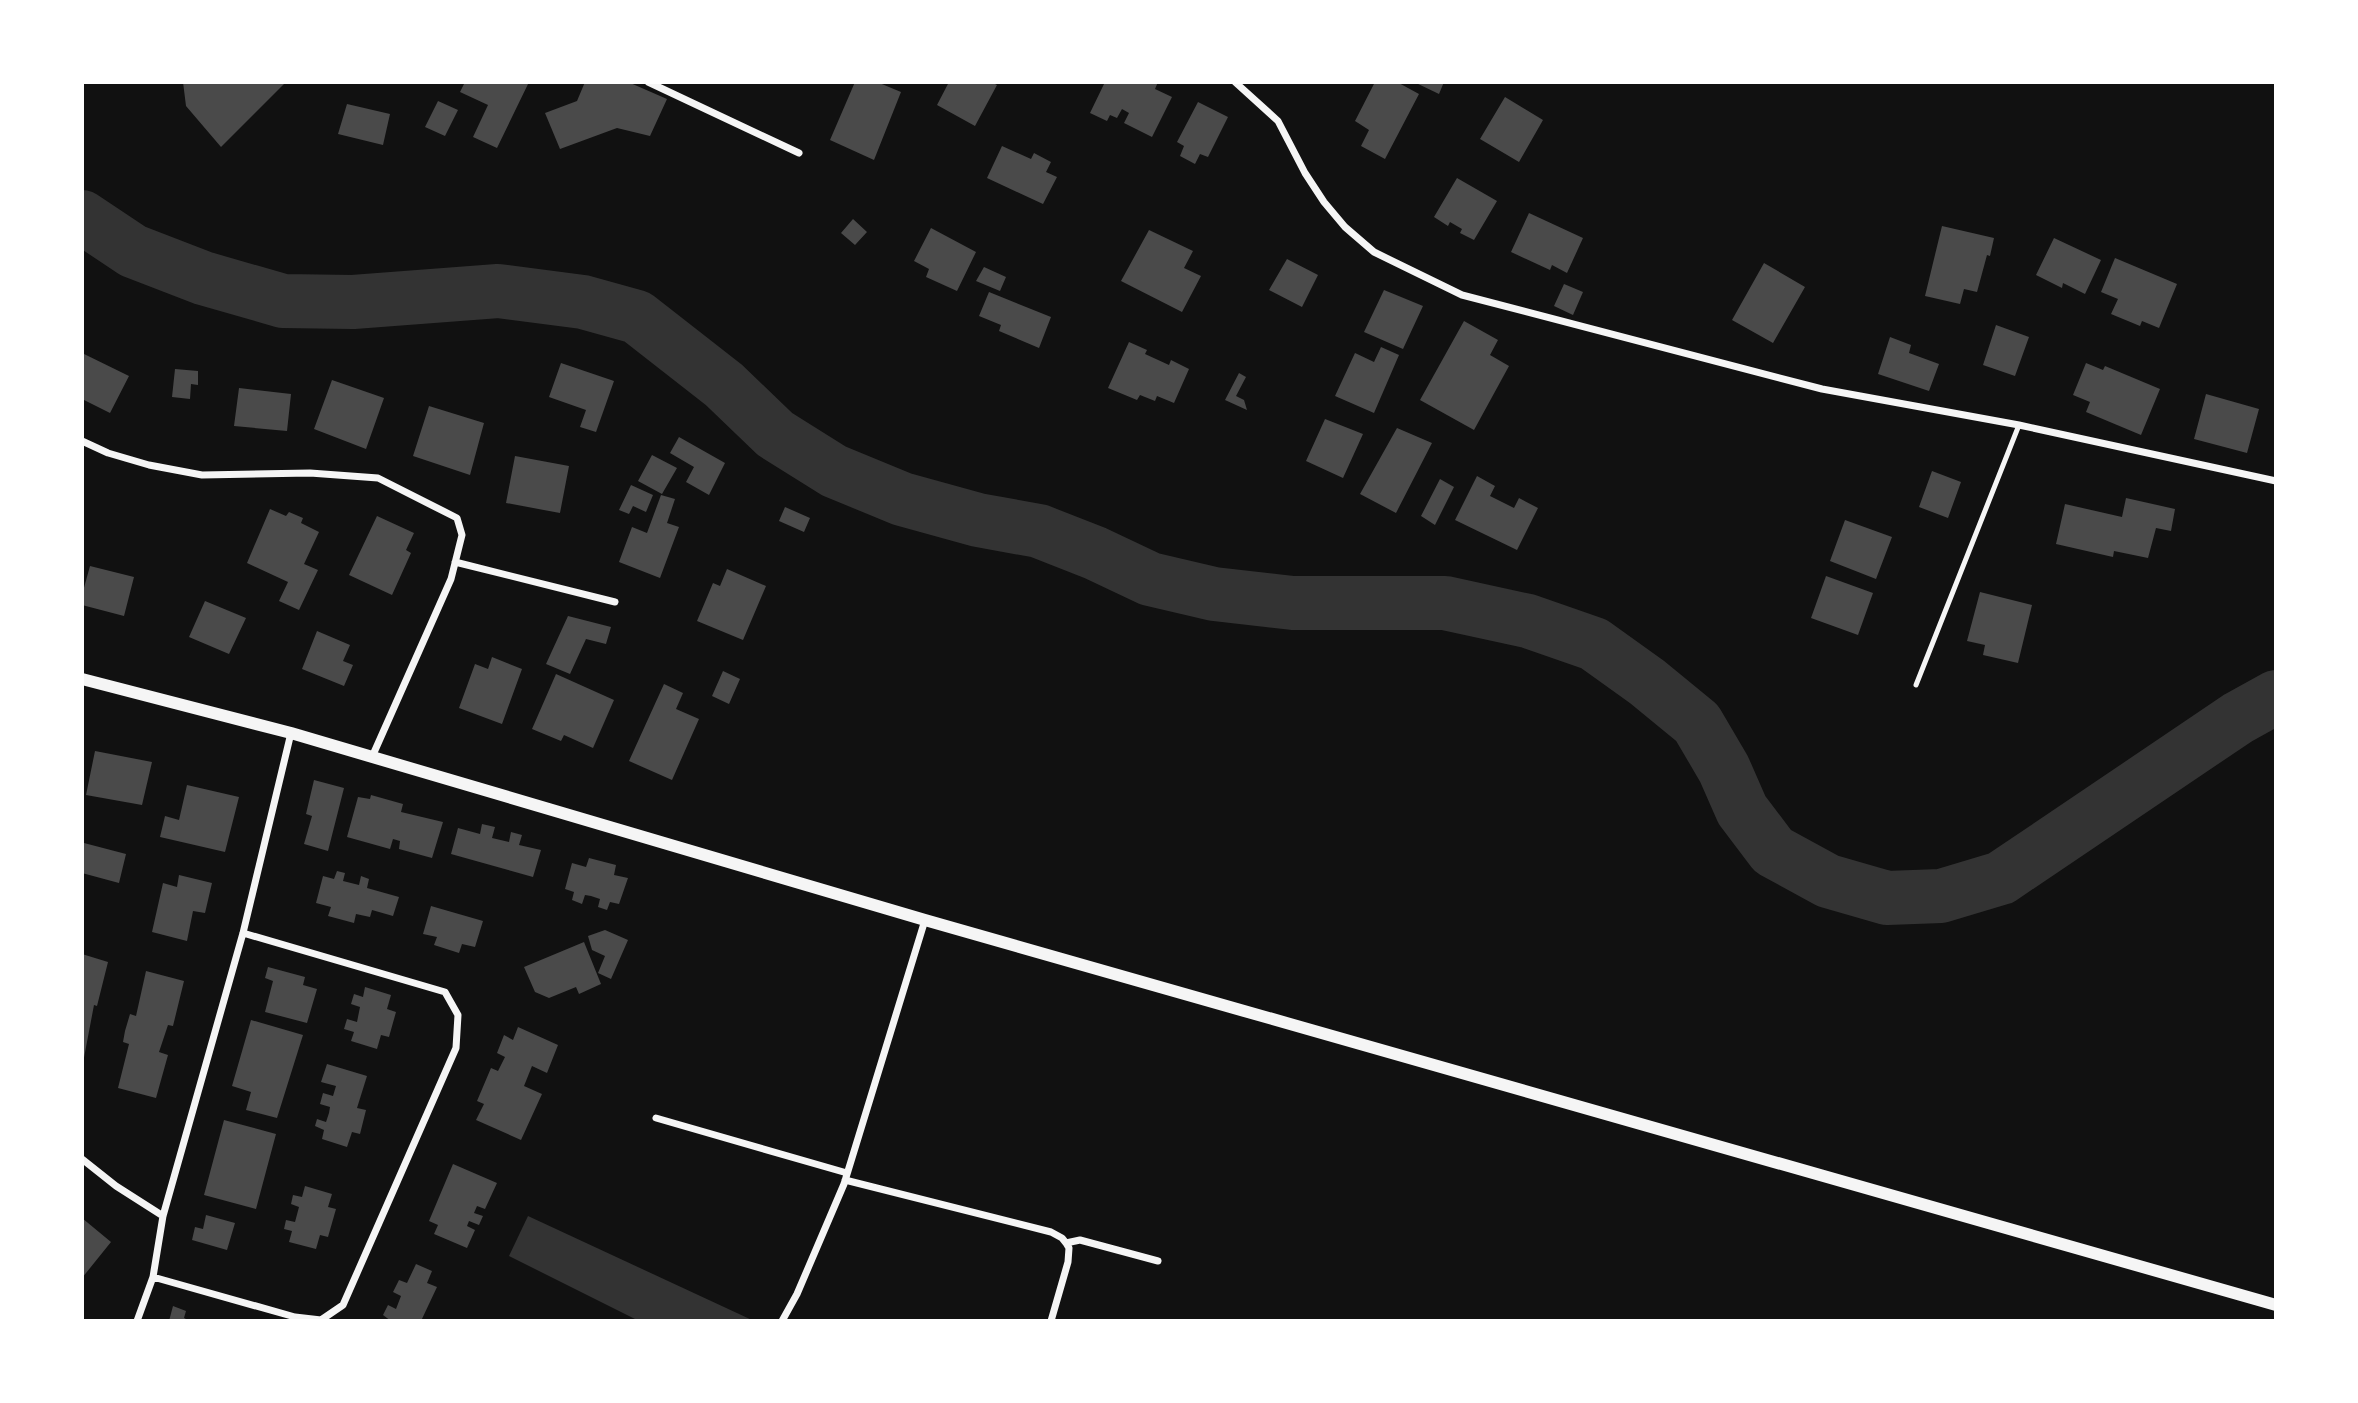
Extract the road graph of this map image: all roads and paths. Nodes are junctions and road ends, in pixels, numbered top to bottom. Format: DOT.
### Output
graph roads {
  1 [pos="648,82"];
  2 [pos="1235,82"];
  3 [pos="799,153"];
  4 [pos="2020,425"];
  5 [pos="82,441"];
  6 [pos="2276,481"];
  7 [pos="456,562"];
  8 [pos="615,603"];
  9 [pos="82,679"];
  10 [pos="1916,685"];
  11 [pos="291,733"];
  12 [pos="372,758"];
  13 [pos="925,920"];
  14 [pos="243,933"];
  15 [pos="656,1118"];
  16 [pos="82,1159"];
  17 [pos="846,1176"];
  18 [pos="163,1216"];
  19 [pos="1066,1243"];
  20 [pos="1158,1261"];
  21 [pos="153,1277"];
  22 [pos="2276,1305"];
  23 [pos="137,1321"];
  24 [pos="782,1321"];
  25 [pos="1051,1321"];
  1 -- 3 [label="street"];
  2 -- 4 [label="street"];
  4 -- 6 [label="street"];
  4 -- 10 [label="lane"];
  5 -- 7 [label="street"];
  7 -- 8 [label="street"];
  7 -- 12 [label="street"];
  9 -- 11 [label="street"];
  11 -- 12 [label="street"];
  11 -- 14 [label="street"];
  12 -- 13 [label="street"];
  13 -- 17 [label="street"];
  13 -- 22 [label="street"];
  14 -- 18 [label="street"];
  14 -- 21 [label="street"];
  15 -- 17 [label="street"];
  16 -- 18 [label="street"];
  17 -- 19 [label="street"];
  17 -- 24 [label="street"];
  18 -- 21 [label="street"];
  19 -- 20 [label="street"];
  19 -- 25 [label="street"];
  21 -- 23 [label="street"];
}
